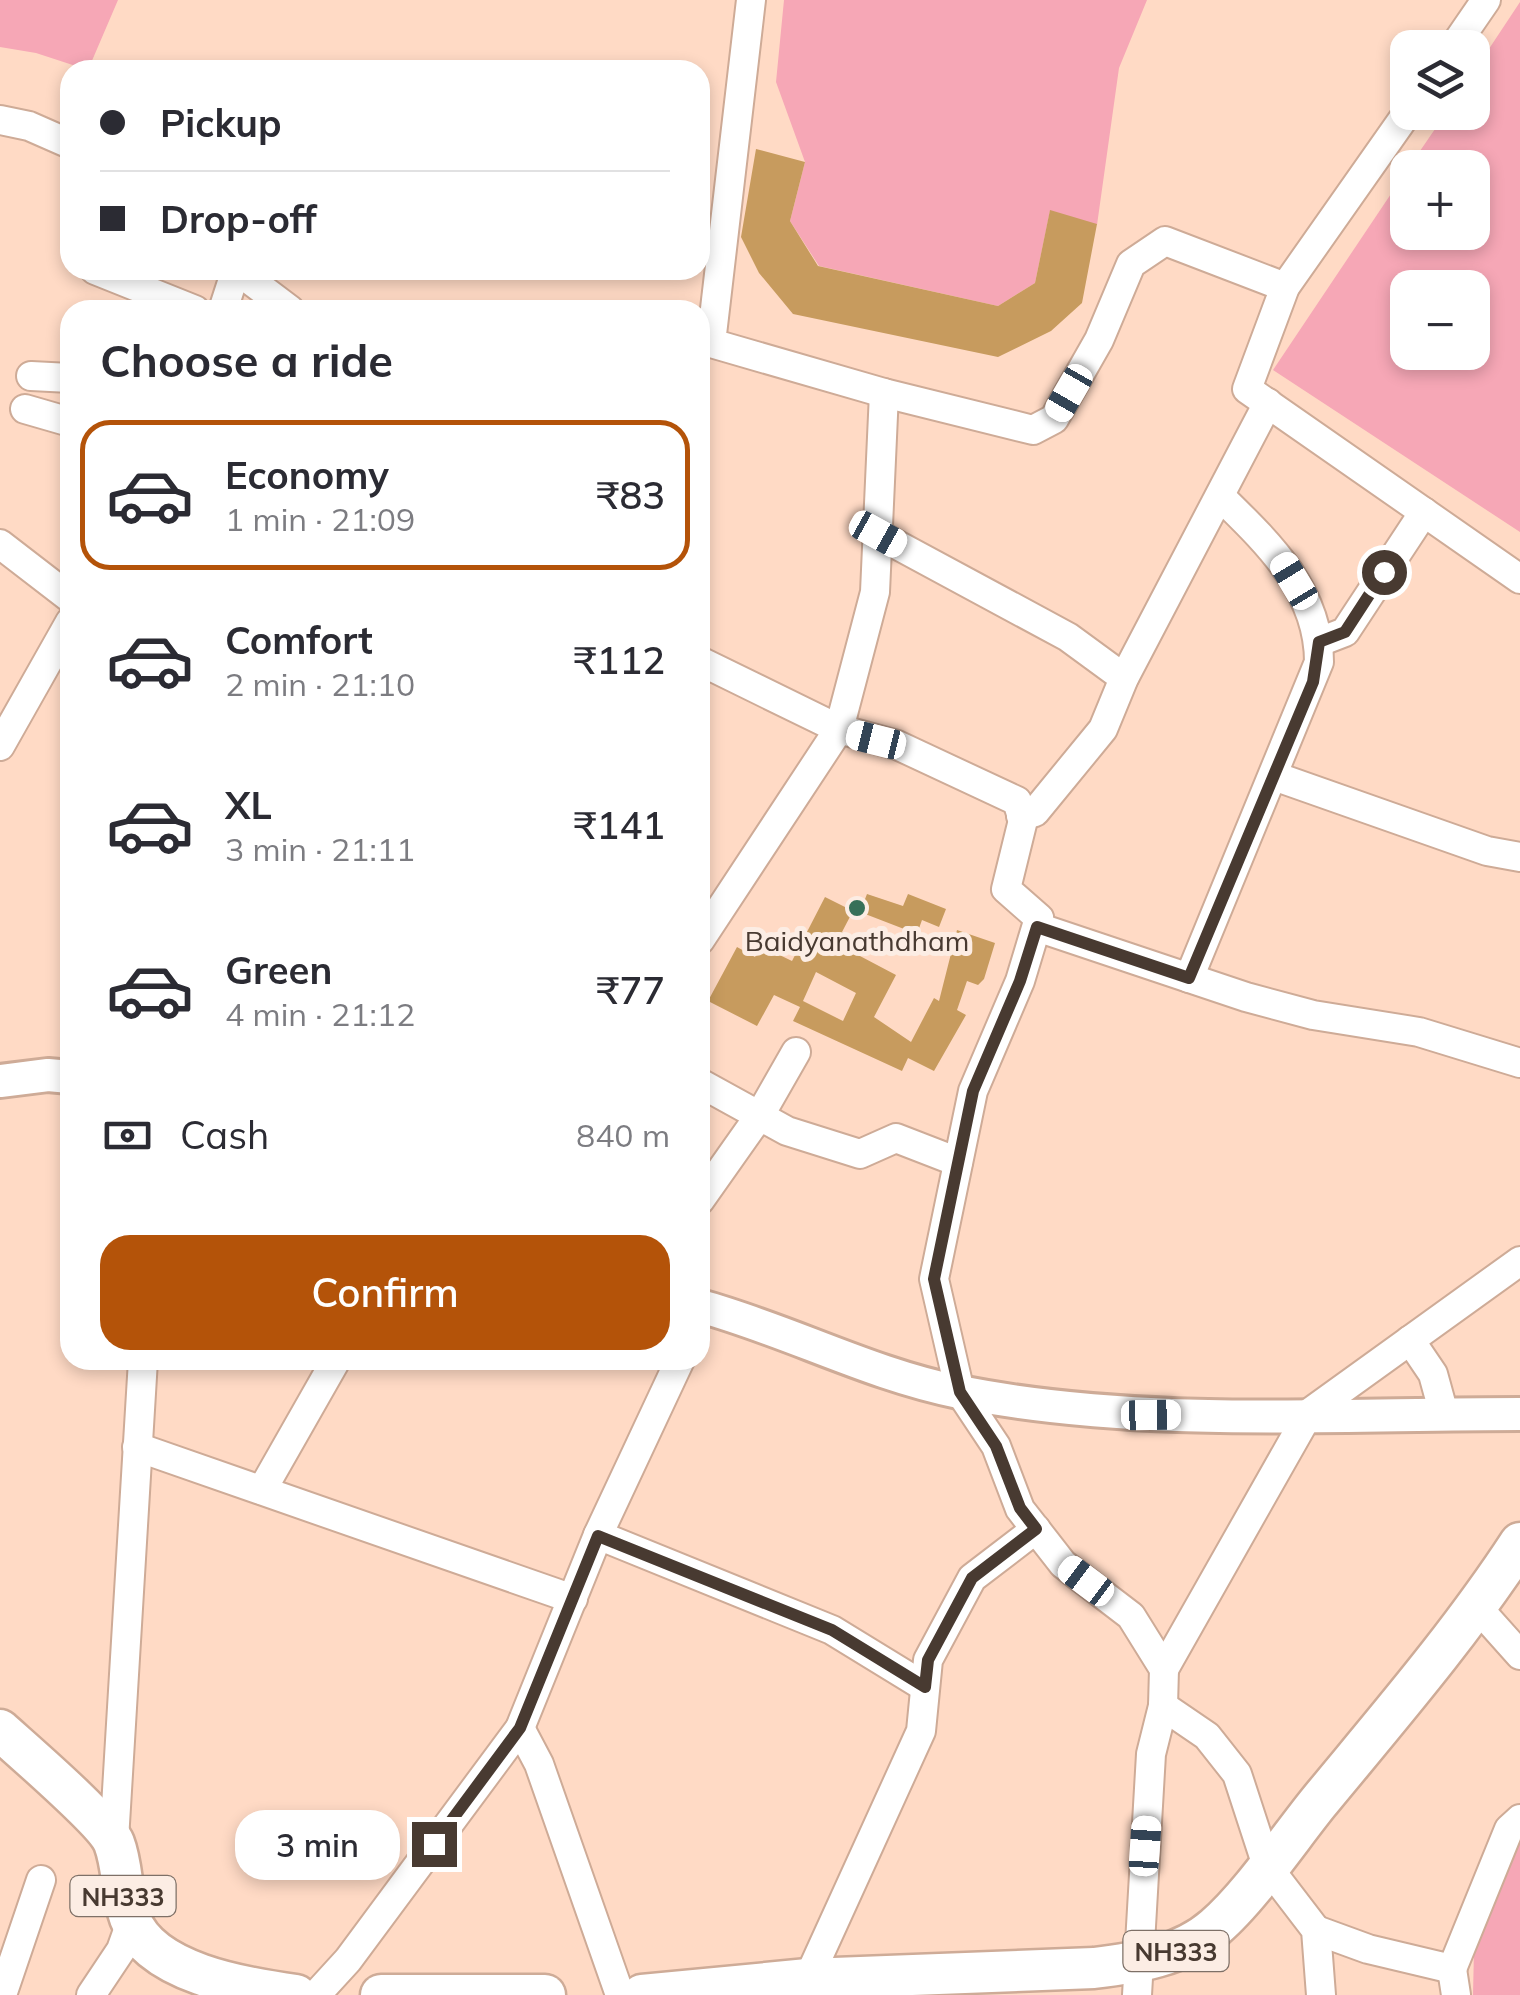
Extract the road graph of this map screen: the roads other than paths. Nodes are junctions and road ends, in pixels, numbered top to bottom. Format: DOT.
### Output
graph roads {
  1 [pos="752,0"];
  2 [pos="1486,0"];
  3 [pos="1465,30"];
  4 [pos="0,120"];
  5 [pos="1395,130"];
  6 [pos="60,140"];
  7 [pos="120,280"];
  8 [pos="250,280"];
  9 [pos="1285,287"];
  10 [pos="170,300"];
  11 [pos="276,300"];
  12 [pos="710,300"];
  13 [pos="710,338"];
  14 [pos="30,376"];
  15 [pos="60,378"];
  16 [pos="884,393"];
  17 [pos="1268,403"];
  18 [pos="25,408"];
  19 [pos="60,419"];
  20 [pos="1220,496"];
  21 [pos="1424,512"];
  22 [pos="878,534"];
  23 [pos="0,544"];
  24 [pos="1520,579"];
  25 [pos="60,590"];
  26 [pos="60,640"];
  27 [pos="1319,642"];
  28 [pos="710,665"];
  29 [pos="1124,678"];
  30 [pos="839,729"];
  31 [pos="0,746"];
  32 [pos="1274,776"];
  33 [pos="1022,816"];
  34 [pos="1520,857"];
  35 [pos="710,925"];
  36 [pos="1037,927"];
  37 [pos="1189,978"];
  38 [pos="796,1052"];
  39 [pos="1520,1063"];
  40 [pos="60,1076"];
  41 [pos="0,1081"];
  42 [pos="710,1088"];
  43 [pos="760,1116"];
  44 [pos="958,1162"];
  45 [pos="710,1186"];
  46 [pos="1520,1261"];
  47 [pos="710,1313"];
  48 [pos="1410,1340"];
  49 [pos="142,1370"];
  50 [pos="330,1370"];
  51 [pos="675,1370"];
  52 [pos="960,1392"];
  53 [pos="1308,1414"];
  54 [pos="1444,1414"];
  55 [pos="1520,1414"];
  56 [pos="137,1447"];
  57 [pos="262,1490"];
  58 [pos="1036,1529"];
  59 [pos="598,1536"];
  60 [pos="1520,1543"];
  61 [pos="572,1599"];
  62 [pos="1478,1608"];
  63 [pos="1520,1655"];
  64 [pos="1164,1669"];
  65 [pos="925,1687"];
  66 [pos="1163,1706"];
  67 [pos="520,1728"];
  68 [pos="0,1730"];
  69 [pos="1520,1819"];
  70 [pos="114,1840"];
  71 [pos="1266,1866"];
  72 [pos="41,1880"];
  73 [pos="131,1922"];
  74 [pos="1316,1930"];
  75 [pos="808,1979"];
  76 [pos="1139,1979"];
  77 [pos="1454,1982"];
  78 [pos="447,1994"];
  79 [pos="2,1995"];
  80 [pos="92,1995"];
  81 [pos="296,1995"];
  82 [pos="316,1995"];
  83 [pos="381,1995"];
  84 [pos="545,1995"];
  85 [pos="620,1995"];
  86 [pos="642,1995"];
  87 [pos="1112,1995"];
  88 [pos="1321,1995"];
  1 -- 12 [label="street"];
  2 -- 3 [label="street"];
  4 -- 6 [label="street"];
  5 -- 9 [label="street"];
  7 -- 10 [label="street"];
  8 -- 11 [label="street"];
  9 -- 16 [label="street"];
  9 -- 17 [label="street"];
  13 -- 16 [label="street"];
  14 -- 15 [label="street"];
  16 -- 22 [label="street"];
  17 -- 20 [label="street"];
  17 -- 21 [label="street"];
  18 -- 19 [label="street"];
  20 -- 27 [label="street"];
  20 -- 29 [label="street"];
  21 -- 24 [label="street"];
  21 -- 27 [label="street"];
  22 -- 29 [label="street"];
  22 -- 30 [label="street"];
  23 -- 25 [label="street"];
  26 -- 31 [label="street"];
  27 -- 32 [label="street"];
  28 -- 30 [label="street"];
  29 -- 33 [label="street"];
  30 -- 33 [label="street"];
  30 -- 35 [label="street"];
  32 -- 34 [label="street"];
  32 -- 37 [label="street"];
  33 -- 36 [label="street"];
  36 -- 37 [label="street"];
  36 -- 44 [label="street"];
  37 -- 39 [label="street"];
  38 -- 43 [label="street"];
  40 -- 41 [label="main road"];
  42 -- 43 [label="street"];
  43 -- 44 [label="street"];
  43 -- 45 [label="street"];
  44 -- 52 [label="street"];
  46 -- 48 [label="street"];
  47 -- 52 [label="main road"];
  48 -- 53 [label="street"];
  48 -- 54 [label="street"];
  49 -- 56 [label="street"];
  50 -- 57 [label="street"];
  51 -- 59 [label="street"];
  52 -- 53 [label="main road"];
  52 -- 58 [label="street"];
  53 -- 54 [label="main road"];
  53 -- 64 [label="street"];
  54 -- 55 [label="main road"];
  56 -- 57 [label="street"];
  56 -- 70 [label="street"];
  57 -- 61 [label="street"];
  58 -- 64 [label="street"];
  58 -- 65 [label="street"];
  59 -- 61 [label="street"];
  59 -- 65 [label="street"];
  60 -- 62 [label="highway, NH333"];
  61 -- 67 [label="street"];
  62 -- 63 [label="street"];
  62 -- 71 [label="highway, NH333"];
  64 -- 66 [label="street"];
  65 -- 75 [label="street"];
  66 -- 71 [label="street"];
  66 -- 76 [label="street"];
  67 -- 82 [label="street"];
  67 -- 85 [label="street"];
  68 -- 70 [label="highway, NH333"];
  69 -- 77 [label="street"];
  70 -- 73 [label="highway, NH333"];
  71 -- 74 [label="street"];
  71 -- 76 [label="highway, NH333"];
  72 -- 79 [label="street"];
  73 -- 80 [label="street"];
  73 -- 81 [label="highway, NH333"];
  74 -- 77 [label="street"];
  74 -- 88 [label="street"];
  75 -- 76 [label="highway, NH333"];
  75 -- 86 [label="highway, NH333"];
  76 -- 87 [label="street"];
  78 -- 83 [label="highway"];
  78 -- 84 [label="highway"];
}
